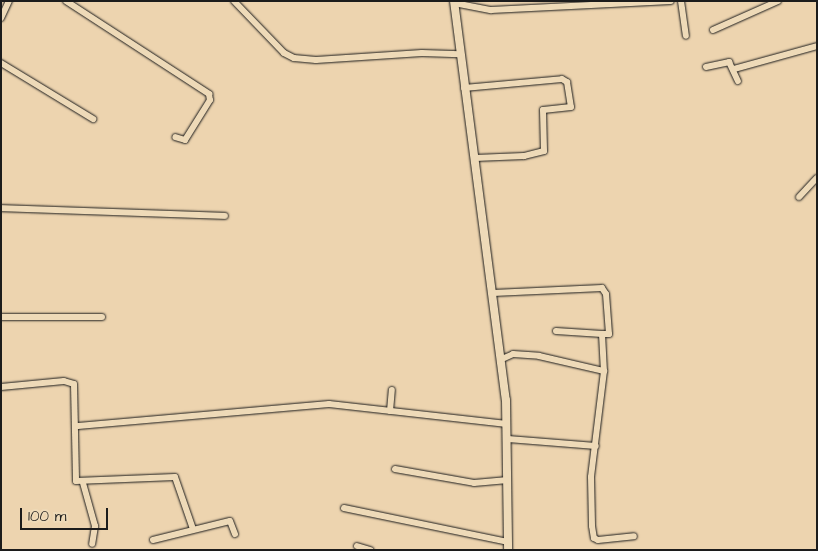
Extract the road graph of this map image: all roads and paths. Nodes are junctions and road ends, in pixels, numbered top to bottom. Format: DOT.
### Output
graph roads {
  1 [pos="9,1"];
  2 [pos="66,1"];
  3 [pos="234,1"];
  4 [pos="670,1"];
  5 [pos="681,1"];
  6 [pos="778,1"];
  7 [pos="454,2"];
  8 [pos="1,18"];
  9 [pos="713,30"];
  10 [pos="686,36"];
  11 [pos="817,46"];
  12 [pos="460,54"];
  13 [pos="1,63"];
  14 [pos="706,67"];
  15 [pos="734,69"];
  16 [pos="738,82"];
  17 [pos="464,88"];
  18 [pos="94,119"];
  19 [pos="175,137"];
  20 [pos="475,158"];
  21 [pos="817,178"];
  22 [pos="799,197"];
  23 [pos="1,208"];
  24 [pos="225,216"];
  25 [pos="493,294"];
  26 [pos="1,317"];
  27 [pos="102,317"];
  28 [pos="556,331"];
  29 [pos="602,334"];
  30 [pos="502,359"];
  31 [pos="604,371"];
  32 [pos="1,387"];
  33 [pos="392,390"];
  34 [pos="390,411"];
  35 [pos="507,424"];
  36 [pos="78,426"];
  37 [pos="508,438"];
  38 [pos="596,446"];
  39 [pos="395,469"];
  40 [pos="508,480"];
  41 [pos="83,483"];
  42 [pos="344,508"];
  43 [pos="193,529"];
  44 [pos="235,534"];
  45 [pos="634,536"];
  46 [pos="153,540"];
  47 [pos="92,544"];
  48 [pos="357,546"];
  49 [pos="508,546"];
  50 [pos="370,550"];
  1 -- 8 [label="street"];
  2 -- 19 [label="street"];
  3 -- 12 [label="street"];
  4 -- 7 [label="street"];
  5 -- 10 [label="street"];
  6 -- 9 [label="street"];
  7 -- 12 [label="street"];
  11 -- 15 [label="street"];
  12 -- 17 [label="street"];
  13 -- 18 [label="street"];
  14 -- 15 [label="street"];
  15 -- 16 [label="street"];
  17 -- 20 [label="street"];
  17 -- 20 [label="street"];
  20 -- 25 [label="street"];
  21 -- 22 [label="street"];
  23 -- 24 [label="street"];
  25 -- 29 [label="street"];
  25 -- 30 [label="street"];
  26 -- 27 [label="street"];
  28 -- 29 [label="street"];
  29 -- 31 [label="street"];
  30 -- 31 [label="street"];
  30 -- 35 [label="street"];
  31 -- 38 [label="street"];
  32 -- 36 [label="street"];
  33 -- 34 [label="street"];
  34 -- 35 [label="street"];
  34 -- 36 [label="street"];
  35 -- 37 [label="street"];
  36 -- 41 [label="street"];
  37 -- 38 [label="street"];
  37 -- 40 [label="street"];
  38 -- 45 [label="street"];
  39 -- 40 [label="street"];
  40 -- 49 [label="street"];
  41 -- 43 [label="street"];
  41 -- 47 [label="street"];
  42 -- 49 [label="street"];
  43 -- 44 [label="street"];
  43 -- 46 [label="street"];
  48 -- 50 [label="street"];
}
